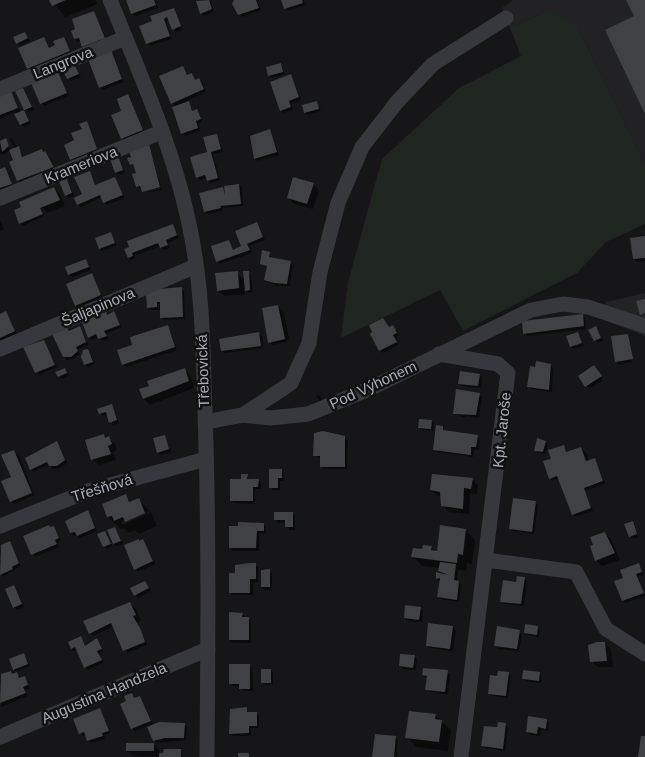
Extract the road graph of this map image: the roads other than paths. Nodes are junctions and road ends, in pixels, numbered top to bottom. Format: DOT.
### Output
graph roads {
  1 [pos="110,0"];
  2 [pos="506,18"];
  3 [pos="126,38"];
  4 [pos="0,89"];
  5 [pos="162,132"];
  6 [pos="0,198"];
  7 [pos="196,266"];
  8 [pos="645,326"];
  9 [pos="0,349"];
  10 [pos="439,354"];
  11 [pos="243,415"];
  12 [pos="205,422"];
  13 [pos="206,458"];
  14 [pos="0,526"];
  15 [pos="486,560"];
  16 [pos="208,649"];
  17 [pos="645,654"];
  18 [pos="0,737"];
  19 [pos="208,757"];
  20 [pos="461,757"];
  1 -- 3 [label="street, Třebovická"];
  2 -- 11 [label="street"];
  3 -- 4 [label="street, Langrova"];
  3 -- 5 [label="street, Třebovická"];
  5 -- 6 [label="street, Krameriova"];
  5 -- 7 [label="street, Třebovická"];
  7 -- 9 [label="street, Šaljapinova"];
  7 -- 12 [label="street, Třebovická"];
  8 -- 10 [label="street, Pod Výhonem"];
  10 -- 11 [label="street, Pod Výhonem"];
  10 -- 15 [label="street, Kpt. Jaroše"];
  11 -- 12 [label="street, Pod Výhonem"];
  12 -- 13 [label="street, Třebovická"];
  13 -- 14 [label="street, Třešňová"];
  13 -- 16 [label="street, Třebovická"];
  15 -- 17 [label="street"];
  15 -- 20 [label="street, Kpt. Jaroše"];
  16 -- 18 [label="street, Augustina Handzela"];
  16 -- 19 [label="street, Třebovická"];
}
